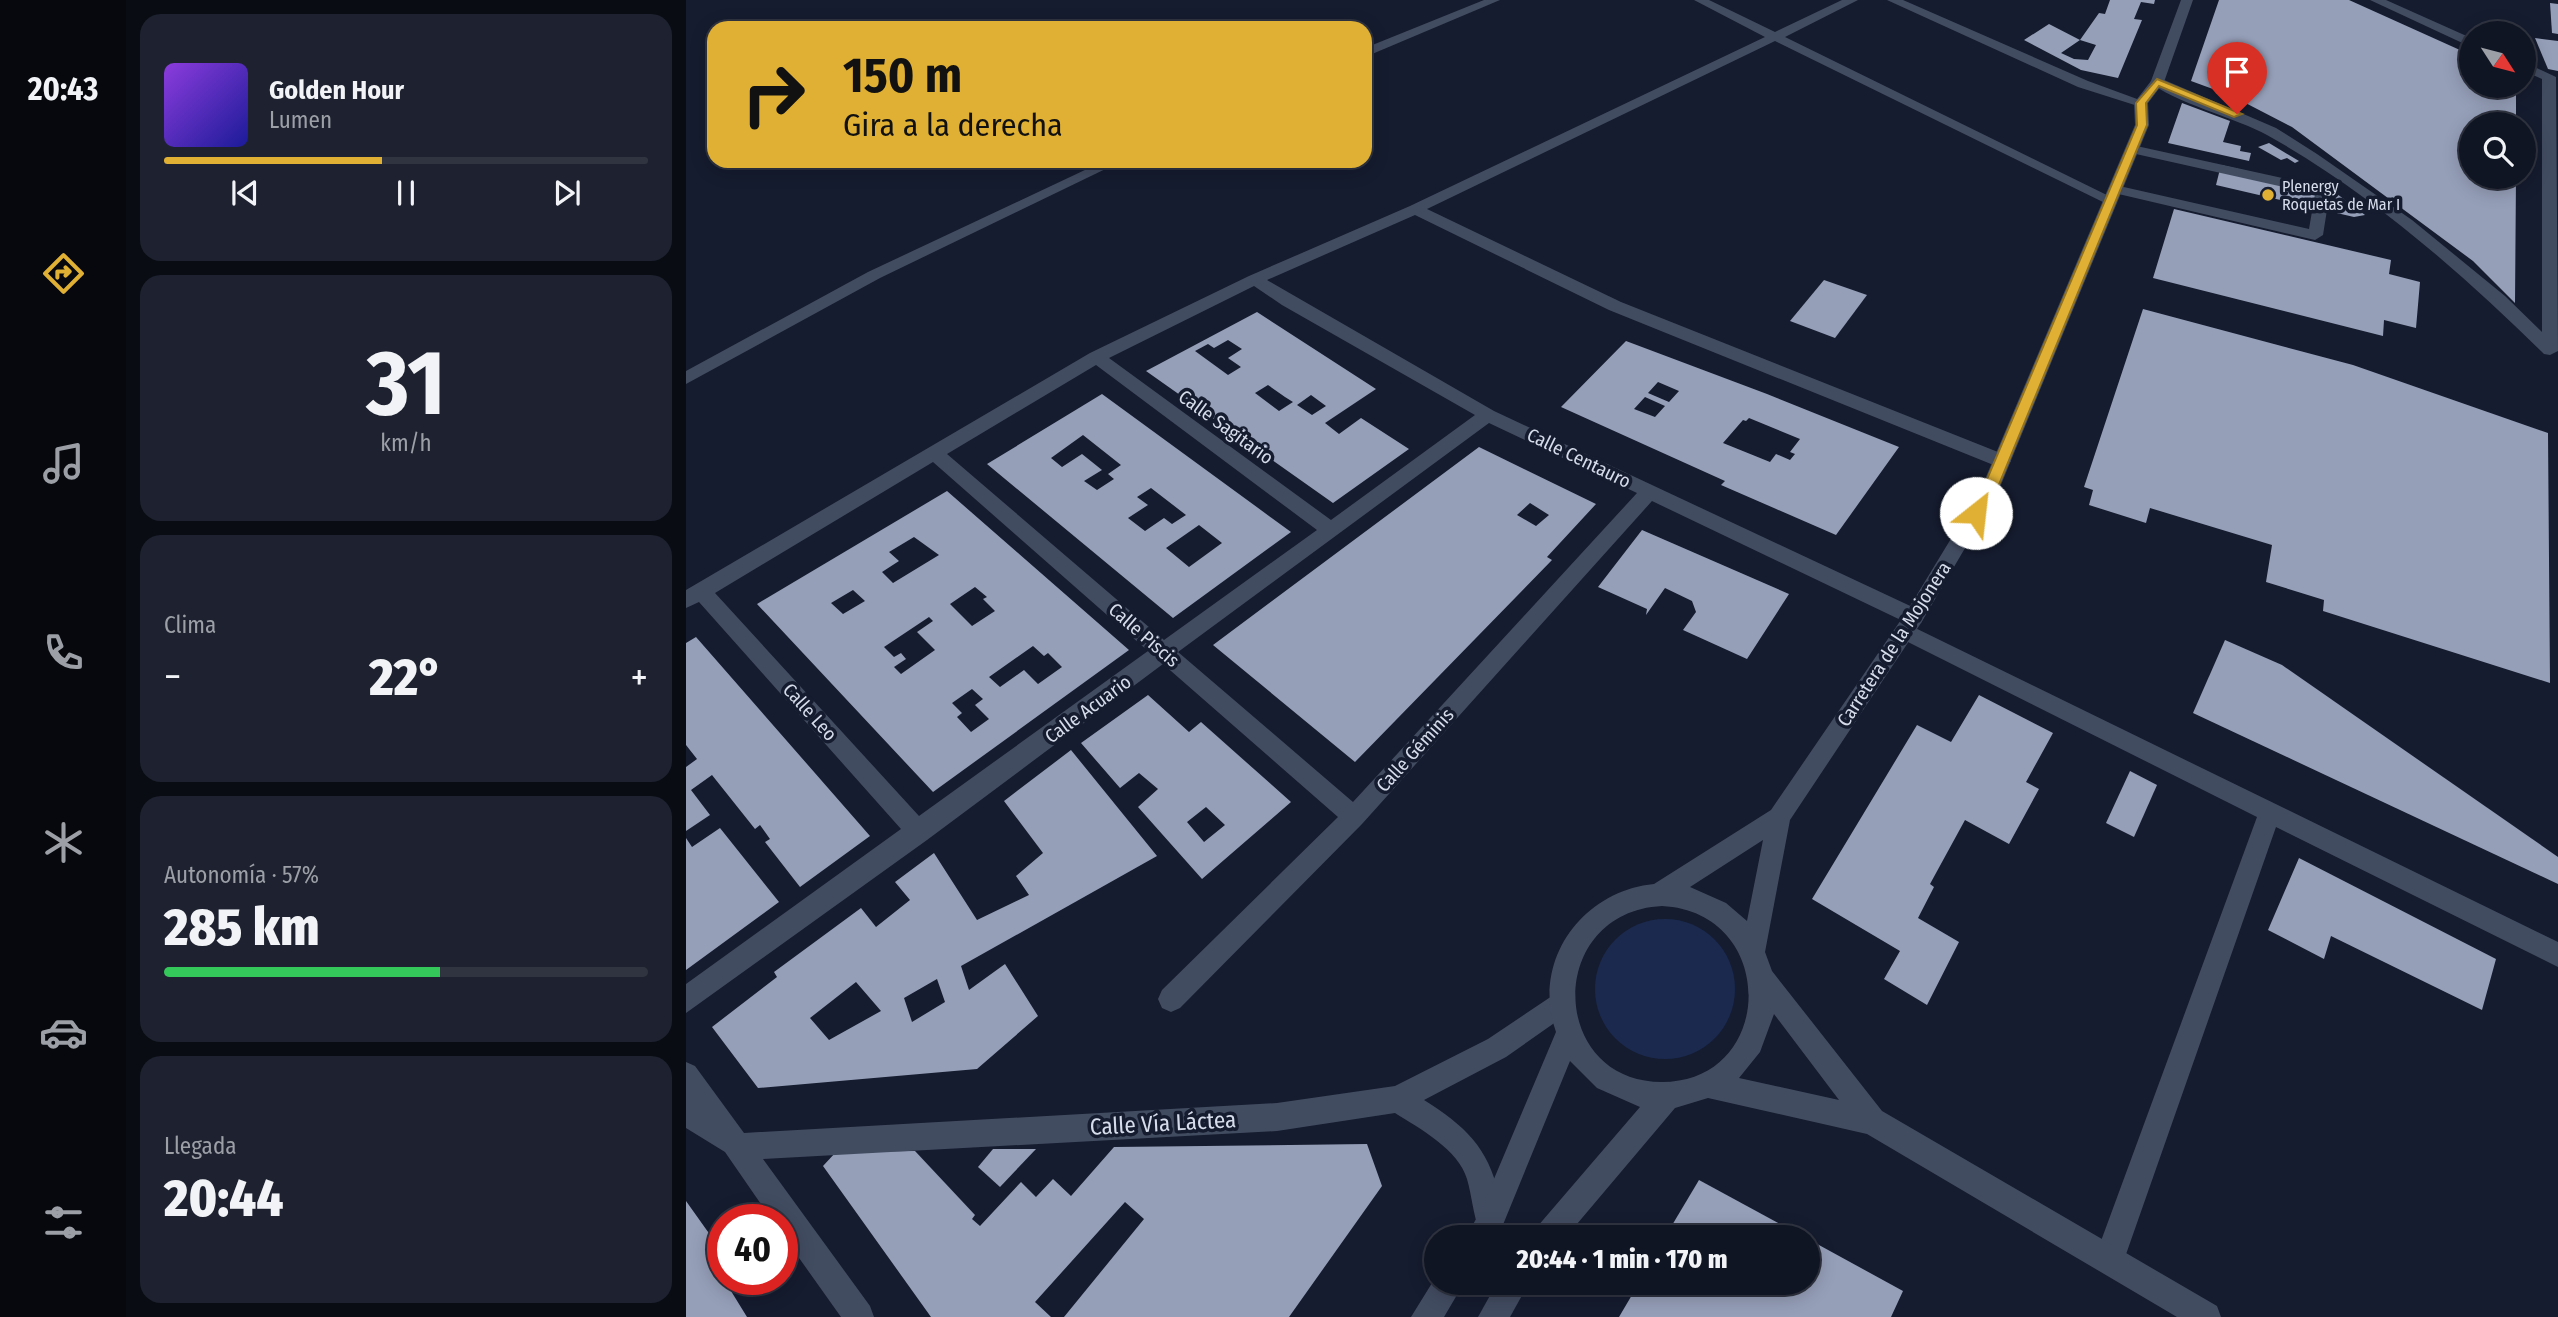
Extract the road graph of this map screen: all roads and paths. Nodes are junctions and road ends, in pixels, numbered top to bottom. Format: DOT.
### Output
graph roads {
  1 [pos="1494,0"];
  2 [pos="1700,0"];
  3 [pos="1852,0"];
  4 [pos="1893,0"];
  5 [pos="2187,0"];
  6 [pos="2375,0"];
  7 [pos="1776,37"];
  8 [pos="2459,38"];
  9 [pos="1372,50"];
  10 [pos="2536,71"];
  11 [pos="2157,82"];
  12 [pos="2141,103"];
  13 [pos="2132,149"];
  14 [pos="1100,168"];
  15 [pos="2113,195"];
  16 [pos="1415,209"];
  17 [pos="1255,279"];
  18 [pos="1096,357"];
  19 [pos="686,378"];
  20 [pos="1488,415"];
  21 [pos="934,453"];
  22 [pos="2002,461"];
  23 [pos="1649,492"];
  24 [pos="1331,530"];
  25 [pos="693,596"];
  26 [pos="1909,624"];
  27 [pos="1164,652"];
  28 [pos="2270,812"];
  29 [pos="1354,817"];
  30 [pos="1779,817"];
  31 [pos="919,833"];
  32 [pos="1659,894"];
  33 [pos="1753,952"];
  34 [pos="2558,955"];
  35 [pos="1762,978"];
  36 [pos="1171,999"];
  37 [pos="686,1000"];
  38 [pos="1560,1003"];
  39 [pos="1568,1034"];
  40 [pos="686,1075"];
  41 [pos="1708,1086"];
  42 [pos="1668,1096"];
  43 [pos="1398,1099"];
  44 [pos="686,1112"];
  45 [pos="1872,1121"];
  46 [pos="738,1147"];
  47 [pos="1485,1225"];
  48 [pos="1487,1225"];
  49 [pos="1557,1225"];
  50 [pos="2109,1260"];
  51 [pos="1441,1295"];
  52 [pos="1507,1295"];
  53 [pos="859,1317"];
  54 [pos="1426,1317"];
  55 [pos="1493,1317"];
  56 [pos="2206,1317"];
  1 -- 9 [label="street"];
  2 -- 7 [label="street"];
  3 -- 7 [label="street"];
  4 -- 12 [label="street"];
  5 -- 11 [label="street"];
  6 -- 8 [label="street"];
  7 -- 15 [label="street"];
  7 -- 16 [label="street"];
  10 -- 11 [label="street"];
  11 -- 12 [label="street"];
  12 -- 13 [label="street, Carretera de la Mojonera"];
  13 -- 15 [label="street, Carretera de la Mojonera"];
  13 -- 15 [label="street"];
  14 -- 19 [label="street"];
  15 -- 22 [label="street, Carretera de la Mojonera"];
  16 -- 17 [label="street"];
  16 -- 22 [label="street"];
  17 -- 18 [label="street"];
  17 -- 20 [label="street, Calle Centauro"];
  18 -- 21 [label="street"];
  18 -- 24 [label="street, Calle Sagitario"];
  20 -- 23 [label="street, Calle Centauro"];
  20 -- 24 [label="street, Calle Acuario"];
  21 -- 25 [label="street"];
  21 -- 27 [label="street, Calle Piscis"];
  22 -- 26 [label="street, Carretera de la Mojonera"];
  23 -- 26 [label="street, Calle Centauro"];
  23 -- 29 [label="street, Calle Géminis"];
  24 -- 27 [label="street, Calle Acuario"];
  25 -- 31 [label="street, Calle Leo"];
  26 -- 28 [label="street, Calle Centauro"];
  26 -- 30 [label="street, Carretera de la Mojonera"];
  27 -- 29 [label="street, Calle Piscis"];
  27 -- 31 [label="street, Calle Acuario"];
  28 -- 34 [label="street, Calle Centauro"];
  28 -- 50 [label="street"];
  29 -- 36 [label="street, Calle Géminis"];
  30 -- 32 [label="street, Carretera de la Mojonera"];
  30 -- 33 [label="street, Carretera de la Mojonera"];
  31 -- 37 [label="street, Calle Acuario"];
  32 -- 33 [label="street"];
  32 -- 38 [label="street"];
  33 -- 35 [label="street"];
  35 -- 41 [label="street"];
  35 -- 45 [label="street"];
  38 -- 39 [label="street"];
  38 -- 43 [label="street, Calle Vía Láctea"];
  39 -- 42 [label="street"];
  39 -- 48 [label="street"];
  40 -- 46 [label="street"];
  41 -- 42 [label="street"];
  41 -- 45 [label="street"];
  42 -- 49 [label="street"];
  43 -- 46 [label="street, Calle Vía Láctea"];
  43 -- 47 [label="street"];
  44 -- 46 [label="street"];
  45 -- 50 [label="street"];
  46 -- 53 [label="street"];
  50 -- 56 [label="street"];
  51 -- 54 [label="street"];
  52 -- 55 [label="street"];
}
